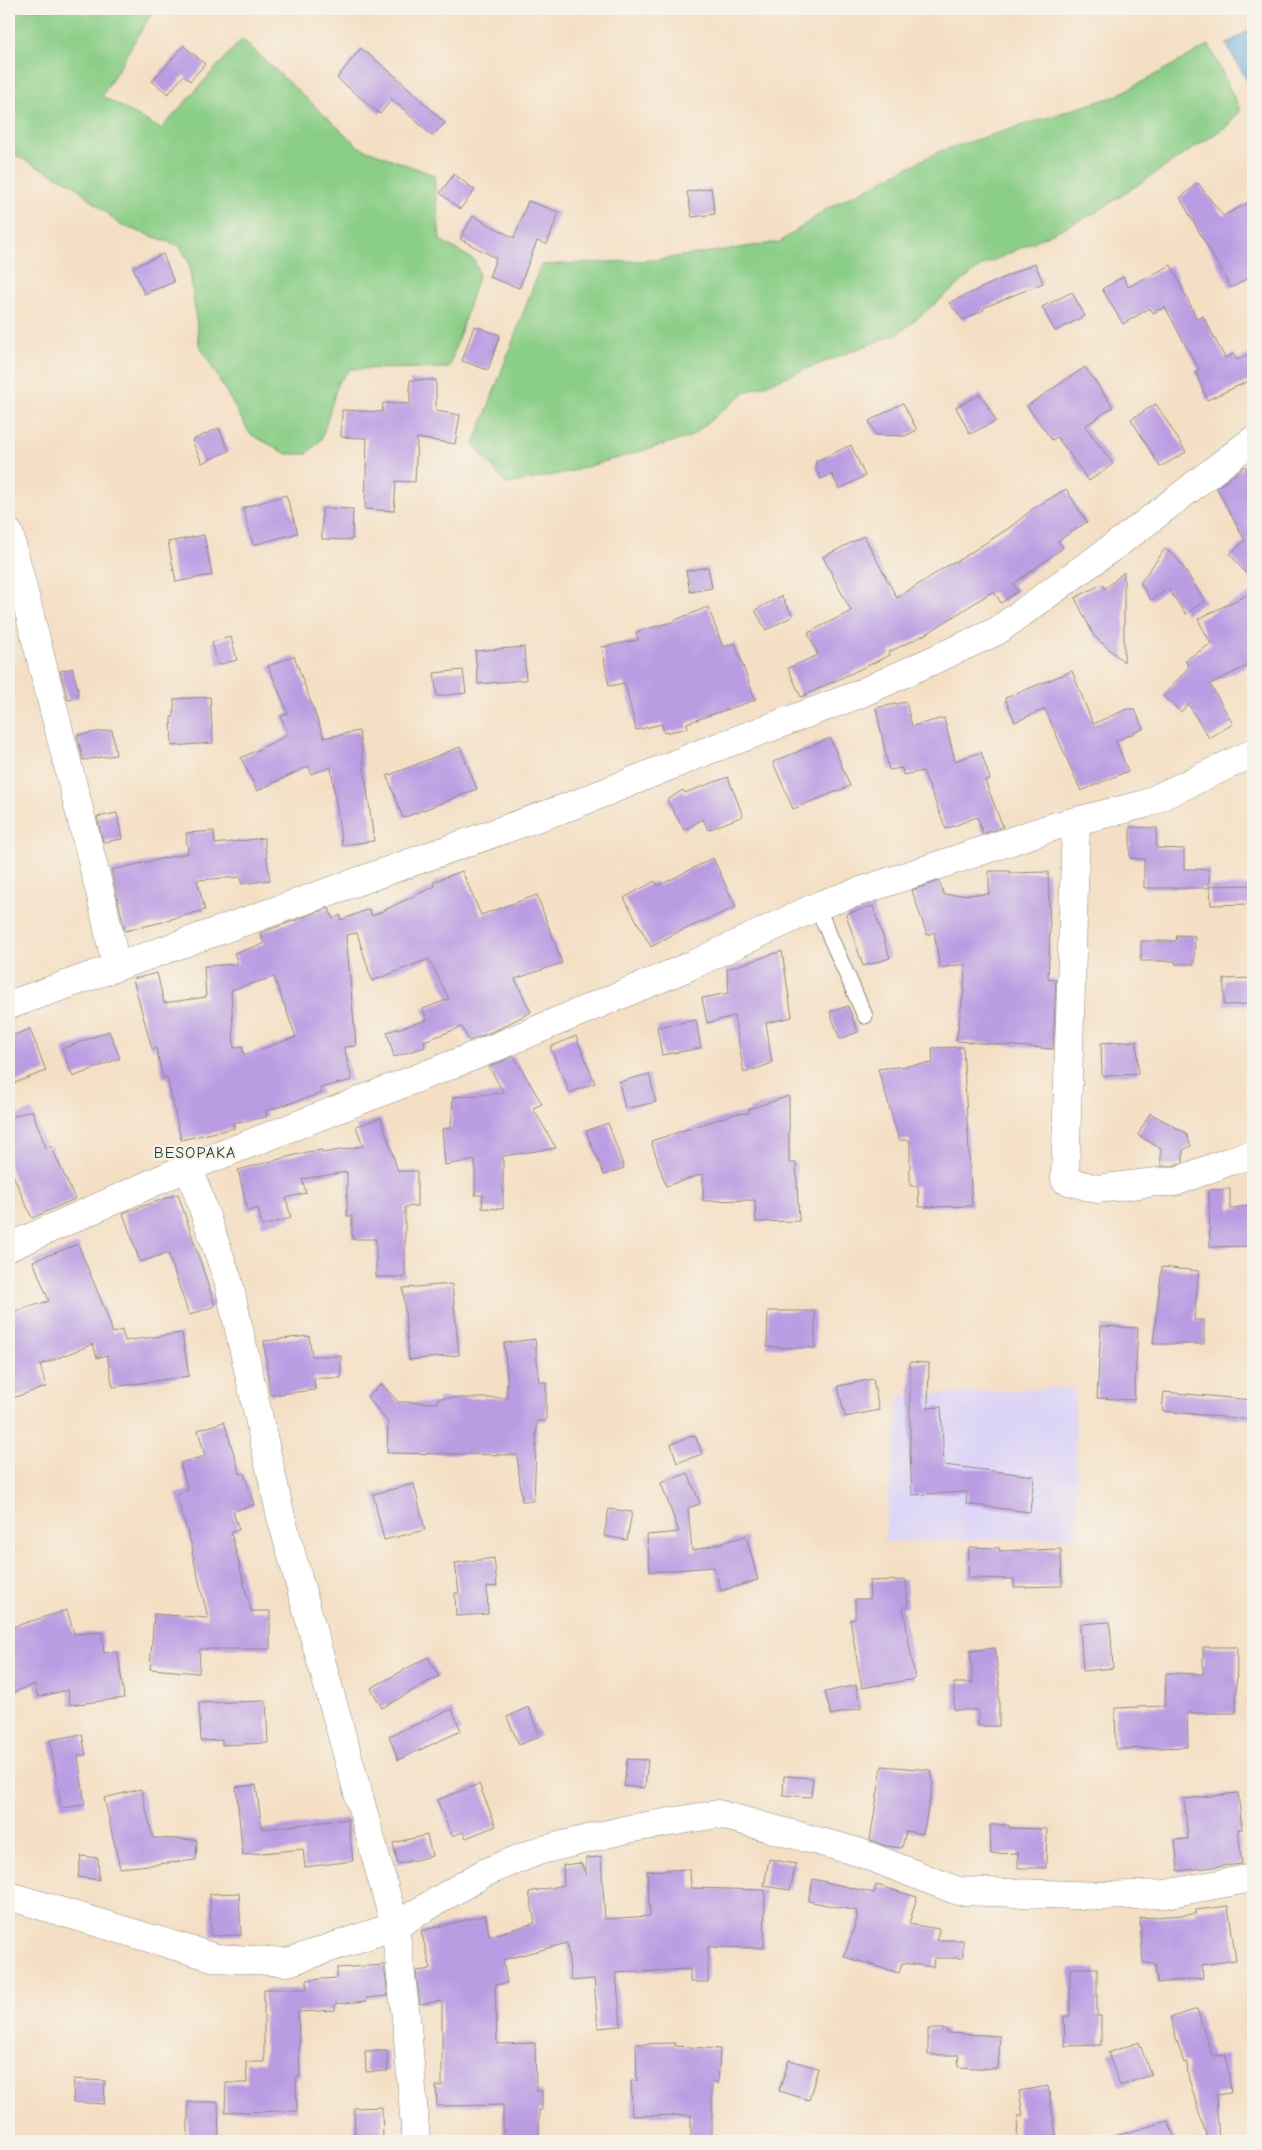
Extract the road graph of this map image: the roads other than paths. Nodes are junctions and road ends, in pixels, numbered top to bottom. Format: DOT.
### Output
graph roads {
  1 [pos="1253,440"];
  2 [pos="9,533"];
  3 [pos="1253,753"];
  4 [pos="1076,822"];
  5 [pos="817,907"];
  6 [pos="116,966"];
  7 [pos="9,1005"];
  8 [pos="865,1016"];
  9 [pos="1253,1154"];
  10 [pos="189,1168"];
  11 [pos="9,1246"];
  12 [pos="1253,1878"];
  13 [pos="9,1896"];
  14 [pos="395,1926"];
  15 [pos="416,2141"];
  1 -- 6 [label="street"];
  2 -- 6 [label="street"];
  3 -- 4 [label="street"];
  4 -- 5 [label="street"];
  4 -- 9 [label="street"];
  5 -- 8 [label="lane"];
  5 -- 10 [label="street"];
  6 -- 7 [label="street"];
  10 -- 11 [label="street"];
  10 -- 14 [label="street"];
  12 -- 14 [label="street"];
  13 -- 14 [label="street"];
  14 -- 15 [label="street"];
}
